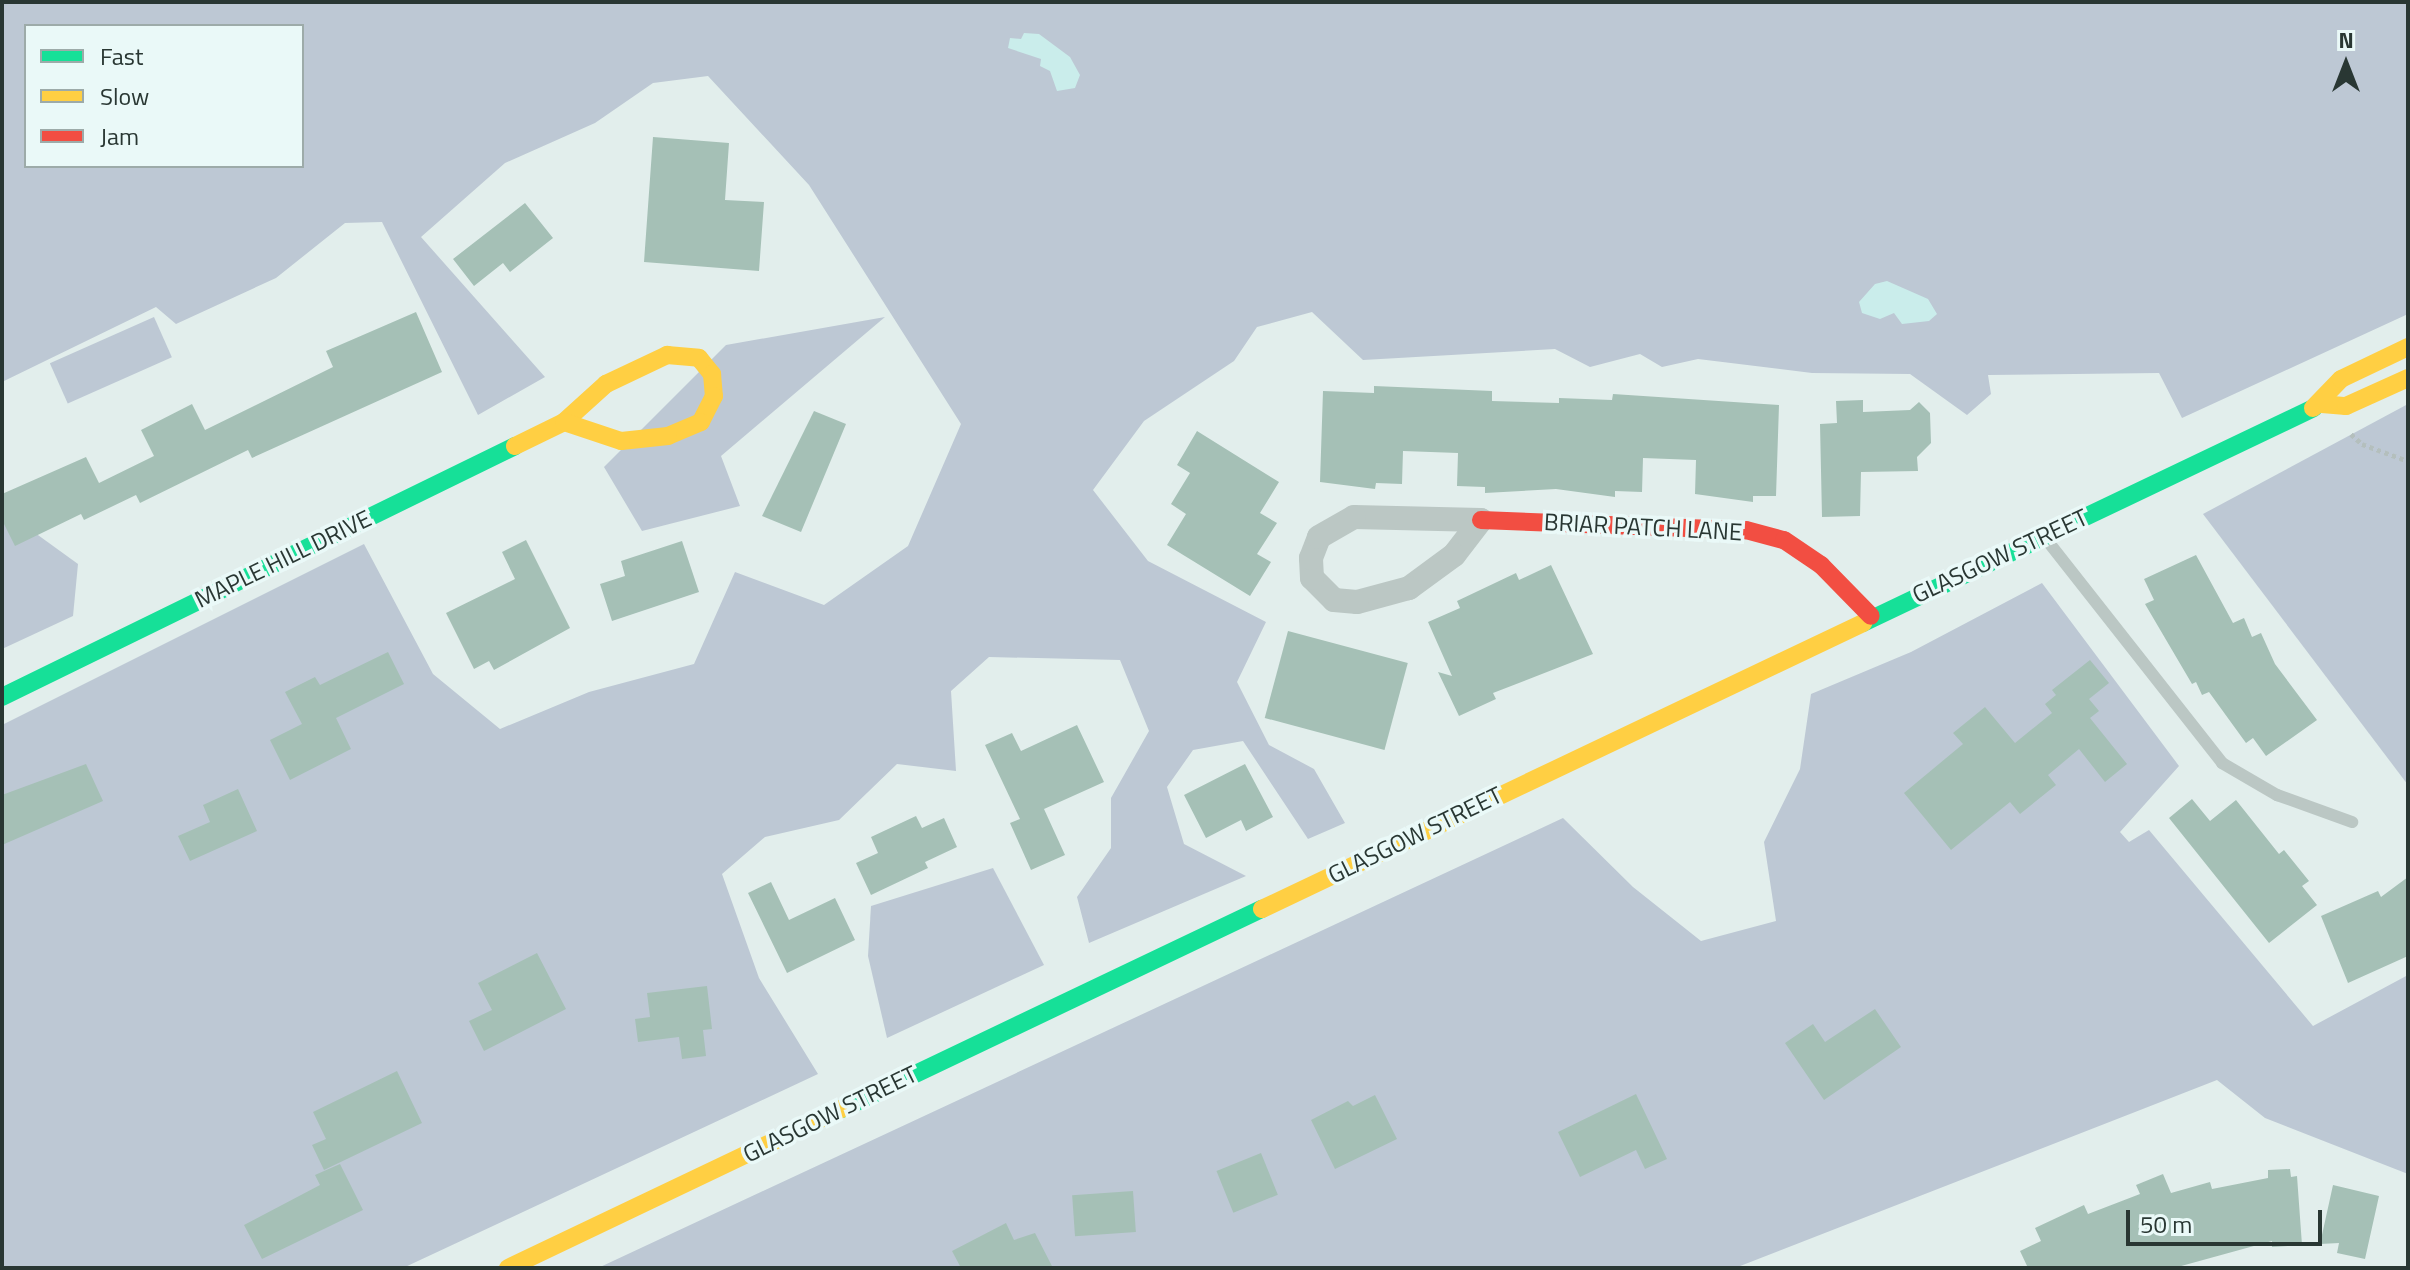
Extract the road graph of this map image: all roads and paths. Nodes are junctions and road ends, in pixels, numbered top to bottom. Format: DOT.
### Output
graph roads {
  1 [pos="2408,347"];
  2 [pos="2408,378"];
  3 [pos="2322,404"];
  4 [pos="564,422"];
  5 [pos="2341,426"];
  6 [pos="2408,461"];
  7 [pos="1481,520"];
  8 [pos="2044,537"];
  9 [pos="1871,616"];
  10 [pos="2,697"];
  11 [pos="2352,822"];
  12 [pos="508,1268"];
  1 -- 3 [label="street, GLASGOW STREET"];
  2 -- 3 [label="street, GLASGOW STREET"];
  3 -- 8 [label="street, GLASGOW STREET"];
  4 -- 4 [label="street, MAPLE HILL DRIVE"];
  4 -- 10 [label="street, MAPLE HILL DRIVE"];
  5 -- 6 [label="path"];
  7 -- 7 [label="street, BRIAR PATCH LANE"];
  7 -- 9 [label="street, BRIAR PATCH LANE"];
  8 -- 9 [label="street, GLASGOW STREET"];
  8 -- 11 [label="lane"];
  9 -- 12 [label="street, GLASGOW STREET"];
}
